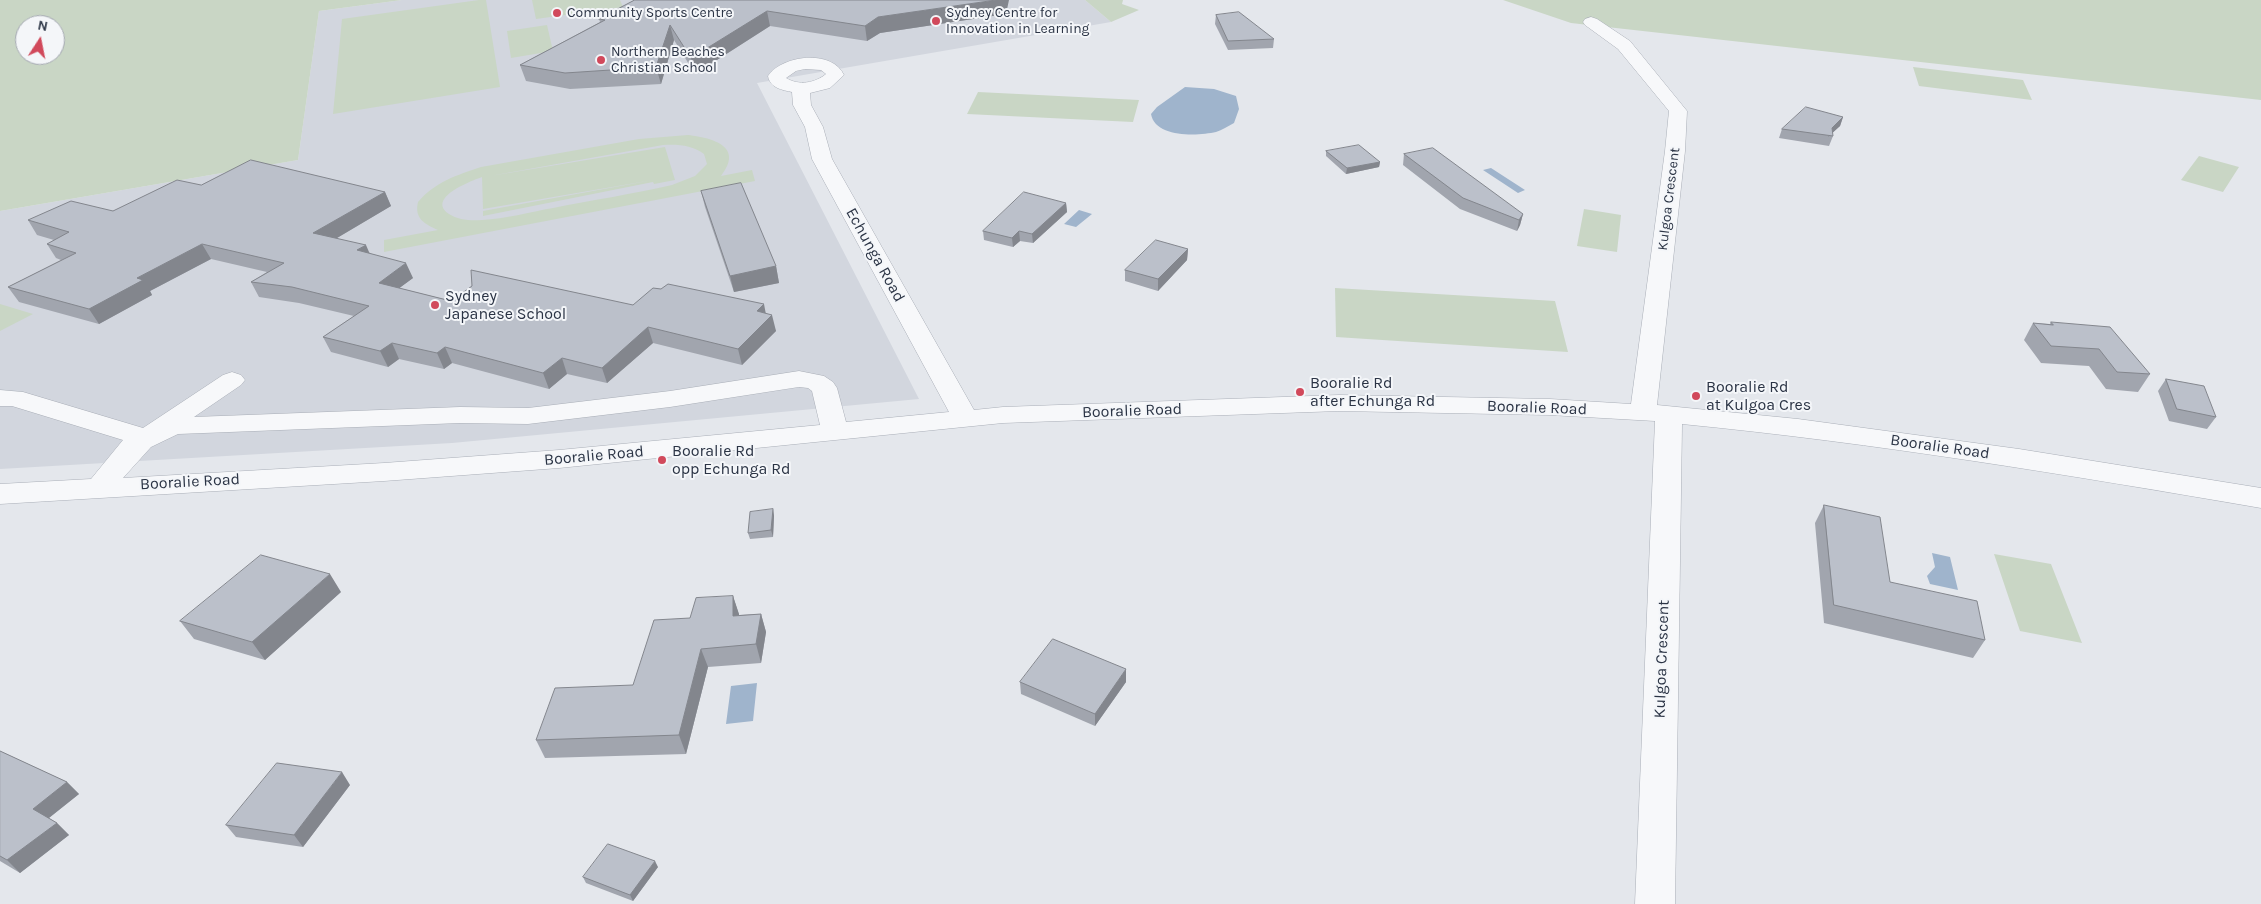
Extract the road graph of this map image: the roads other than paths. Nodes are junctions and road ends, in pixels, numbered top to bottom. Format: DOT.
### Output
graph roads {
  1 [pos="1591,22"];
  2 [pos="801,87"];
  3 [pos="232,380"];
  4 [pos="0,398"];
  5 [pos="1656,413"];
  6 [pos="965,418"];
  7 [pos="836,432"];
  8 [pos="141,441"];
  9 [pos="100,487"];
  10 [pos="0,494"];
  11 [pos="2261,498"];
  12 [pos="1655,904"];
  1 -- 5 [label="street, Kulgoa Crescent"];
  2 -- 6 [label="street, Echunga Road"];
  3 -- 8 [label="street"];
  4 -- 8 [label="street"];
  5 -- 6 [label="street, Booralie Road"];
  5 -- 11 [label="street, Booralie Road"];
  5 -- 12 [label="street, Kulgoa Crescent"];
  6 -- 7 [label="street, Booralie Road"];
  7 -- 8 [label="street"];
  7 -- 9 [label="street, Booralie Road"];
  8 -- 9 [label="street"];
  9 -- 10 [label="street, Booralie Road"];
}
